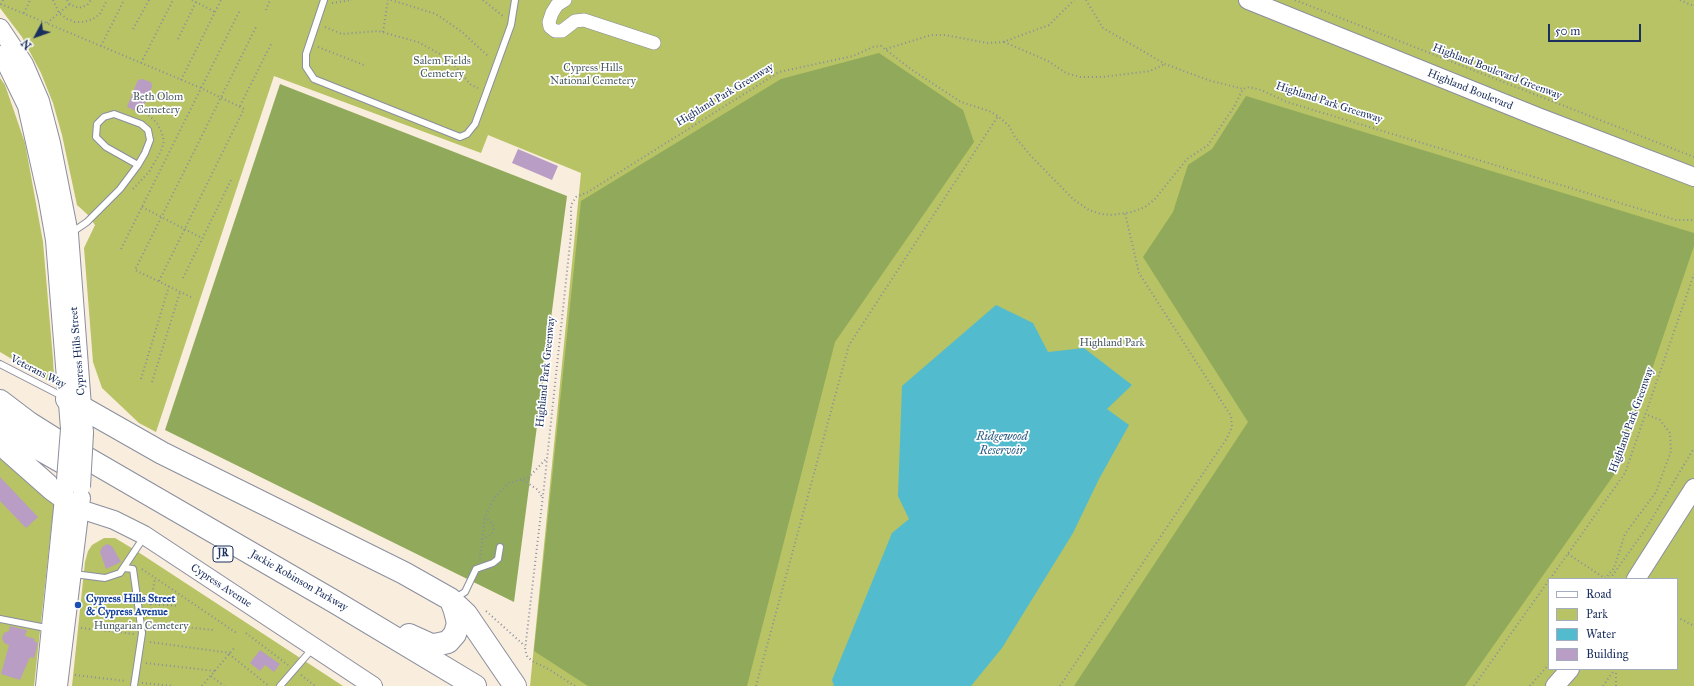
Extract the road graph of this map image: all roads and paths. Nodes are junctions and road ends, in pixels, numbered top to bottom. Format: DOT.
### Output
graph roads {
  1 [pos="3,0"];
  2 [pos="30,0"];
  3 [pos="53,0"];
  4 [pos="67,0"];
  5 [pos="91,0"];
  6 [pos="107,0"];
  7 [pos="124,0"];
  8 [pos="148,0"];
  9 [pos="173,0"];
  10 [pos="192,0"];
  11 [pos="221,0"];
  12 [pos="270,0"];
  13 [pos="352,0"];
  14 [pos="388,0"];
  15 [pos="391,0"];
  16 [pos="483,0"];
  17 [pos="515,0"];
  18 [pos="565,0"];
  19 [pos="1074,0"];
  20 [pos="1086,0"];
  21 [pos="1248,0"];
  22 [pos="1295,0"];
  23 [pos="1680,0"];
  24 [pos="197,1"];
  25 [pos="323,3"];
  26 [pos="70,4"];
  27 [pos="1694,6"];
  28 [pos="240,10"];
  29 [pos="266,10"];
  30 [pos="215,12"];
  31 [pos="24,13"];
  32 [pos="59,13"];
  33 [pos="47,23"];
  34 [pos="316,24"];
  35 [pos="257,25"];
  36 [pos="511,26"];
  37 [pos="0,28"];
  38 [pos="133,30"];
  39 [pos="383,32"];
  40 [pos="178,39"];
  41 [pos="272,42"];
  42 [pos="1003,42"];
  43 [pos="654,43"];
  44 [pos="310,44"];
  45 [pos="101,46"];
  46 [pos="886,49"];
  47 [pos="0,55"];
  48 [pos="141,63"];
  49 [pos="1165,64"];
  50 [pos="364,65"];
  51 [pos="498,65"];
  52 [pos="181,80"];
  53 [pos="201,88"];
  54 [pos="478,88"];
  55 [pos="1243,89"];
  56 [pos="221,98"];
  57 [pos="240,106"];
  58 [pos="998,116"];
  59 [pos="1694,157"];
  60 [pos="138,165"];
  61 [pos="1694,177"];
  62 [pos="231,180"];
  63 [pos="142,207"];
  64 [pos="1125,213"];
  65 [pos="161,217"];
  66 [pos="1694,220"];
  67 [pos="185,229"];
  68 [pos="62,237"];
  69 [pos="202,238"];
  70 [pos="121,249"];
  71 [pos="1694,274"];
  72 [pos="183,278"];
  73 [pos="159,282"];
  74 [pos="169,286"];
  75 [pos="180,292"];
  76 [pos="191,298"];
  77 [pos="0,364"];
  78 [pos="141,379"];
  79 [pos="152,382"];
  80 [pos="0,400"];
  81 [pos="75,402"];
  82 [pos="1645,414"];
  83 [pos="0,421"];
  84 [pos="0,443"];
  85 [pos="1694,448"];
  86 [pos="547,458"];
  87 [pos="522,479"];
  88 [pos="1694,488"];
  89 [pos="73,494"];
  90 [pos="543,499"];
  91 [pos="485,517"];
  92 [pos="144,535"];
  93 [pos="482,539"];
  94 [pos="500,547"];
  95 [pos="1568,554"];
  96 [pos="129,560"];
  97 [pos="124,568"];
  98 [pos="476,569"];
  99 [pos="72,574"];
  100 [pos="155,578"];
  101 [pos="1550,578"];
  102 [pos="1604,578"];
  103 [pos="1607,578"];
  104 [pos="1611,578"];
  105 [pos="1637,578"];
  106 [pos="1548,581"];
  107 [pos="450,599"];
  108 [pos="335,602"];
  109 [pos="151,604"];
  110 [pos="178,606"];
  111 [pos="483,609"];
  112 [pos="1678,618"];
  113 [pos="0,619"];
  114 [pos="147,623"];
  115 [pos="1694,626"];
  116 [pos="81,628"];
  117 [pos="213,630"];
  118 [pos="57,632"];
  119 [pos="246,632"];
  120 [pos="238,634"];
  121 [pos="142,638"];
  122 [pos="525,646"];
  123 [pos="235,647"];
  124 [pos="314,647"];
  125 [pos="230,653"];
  126 [pos="139,662"];
  127 [pos="1548,665"];
  128 [pos="294,670"];
  129 [pos="1569,670"];
  130 [pos="1614,670"];
  131 [pos="1615,670"];
  132 [pos="215,671"];
  133 [pos="76,675"];
  134 [pos="211,675"];
  135 [pos="135,684"];
  136 [pos="45,686"];
  137 [pos="58,686"];
  138 [pos="173,686"];
  139 [pos="202,686"];
  140 [pos="224,686"];
  141 [pos="270,686"];
  142 [pos="280,686"];
  143 [pos="315,686"];
  144 [pos="373,686"];
  145 [pos="446,686"];
  146 [pos="475,686"];
  147 [pos="515,686"];
  148 [pos="575,686"];
  149 [pos="756,686"];
  150 [pos="1060,686"];
  151 [pos="1474,686"];
  152 [pos="1530,686"];
  153 [pos="1555,686"];
  154 [pos="1604,686"];
  155 [pos="1616,686"];
  1 -- 31 [label="path"];
  2 -- 31 [label="path"];
  3 -- 32 [label="path"];
  4 -- 26 [label="path"];
  5 -- 26 [label="path"];
  6 -- 32 [label="path"];
  7 -- 45 [label="path"];
  8 -- 38 [label="path"];
  9 -- 48 [label="path"];
  10 -- 24 [label="path"];
  11 -- 30 [label="path"];
  12 -- 29 [label="path"];
  13 -- 25 [label="path"];
  14 -- 39 [label="path"];
  15 -- 51 [label="path"];
  16 -- 36 [label="path"];
  17 -- 36 [label="lane"];
  18 -- 43 [label="street"];
  19 -- 42 [label="path"];
  20 -- 49 [label="path, Highland Park Greenway"];
  21 -- 61 [label="street, Highland Boulevard"];
  22 -- 59 [label="path, Highland Boulevard Greenway"];
  23 -- 27 [label="path"];
  24 -- 30 [label="path"];
  24 -- 40 [label="path"];
  25 -- 34 [label="lane"];
  26 -- 32 [label="path"];
  28 -- 53 [label="path"];
  30 -- 52 [label="path"];
  31 -- 33 [label="path"];
  32 -- 33 [label="path"];
  33 -- 45 [label="path"];
  34 -- 39 [label="path"];
  34 -- 44 [label="lane"];
  35 -- 56 [label="path"];
  36 -- 51 [label="lane"];
  37 -- 68 [label="street, Cypress Hills Street"];
  39 -- 54 [label="path"];
  41 -- 57 [label="path"];
  42 -- 46 [label="path"];
  42 -- 49 [label="path"];
  44 -- 50 [label="path"];
  44 -- 51 [label="lane"];
  45 -- 48 [label="path"];
  46 -- 58 [label="path"];
  46 -- 86 [label="path, Highland Park Greenway"];
  47 -- 68 [label="street, Cypress Hills Street"];
  48 -- 52 [label="path"];
  49 -- 55 [label="path, Highland Park Greenway"];
  52 -- 53 [label="path"];
  53 -- 56 [label="path"];
  53 -- 63 [label="path"];
  55 -- 64 [label="path"];
  55 -- 66 [label="path, Highland Park Greenway"];
  56 -- 57 [label="path"];
  56 -- 65 [label="path"];
  57 -- 67 [label="path"];
  58 -- 64 [label="path"];
  58 -- 149 [label="path"];
  60 -- 60 [label="lane"];
  60 -- 68 [label="lane"];
  62 -- 69 [label="path"];
  63 -- 65 [label="path"];
  63 -- 70 [label="path"];
  64 -- 150 [label="path"];
  65 -- 67 [label="path"];
  65 -- 73 [label="path"];
  67 -- 69 [label="path"];
  67 -- 73 [label="path"];
  68 -- 81 [label="street, Cypress Hills Street"];
  69 -- 72 [label="path"];
  71 -- 82 [label="path, Highland Park Greenway"];
  73 -- 74 [label="path"];
  74 -- 75 [label="path"];
  74 -- 78 [label="path"];
  75 -- 76 [label="path"];
  75 -- 79 [label="path"];
  77 -- 81 [label="lane, Veterans Way"];
  80 -- 108 [label="highway, Jackie Robinson Parkway / JR"];
  81 -- 89 [label="street, Cypress Hills Street, bridge"];
  81 -- 107 [label="highway"];
  82 -- 95 [label="path, Highland Park Greenway"];
  82 -- 103 [label="path"];
  83 -- 145 [label="highway, Jackie Robinson Parkway / JR"];
  84 -- 89 [label="highway"];
  85 -- 104 [label="path"];
  86 -- 87 [label="path"];
  86 -- 90 [label="path, Highland Park Greenway"];
  87 -- 90 [label="path"];
  87 -- 91 [label="path"];
  88 -- 105 [label="street"];
  89 -- 92 [label="street, Cypress Avenue"];
  89 -- 99 [label="street, Cypress Hills Street"];
  89 -- 118 [label="street, Cypress Hills Street"];
  90 -- 122 [label="path, Highland Park Greenway"];
  91 -- 93 [label="path"];
  91 -- 93 [label="path"];
  92 -- 96 [label="lane"];
  92 -- 124 [label="street, Cypress Avenue"];
  93 -- 98 [label="path"];
  94 -- 98 [label="lane"];
  95 -- 101 [label="path, Highland Park Greenway"];
  95 -- 102 [label="path"];
  96 -- 97 [label="lane"];
  96 -- 100 [label="path"];
  97 -- 99 [label="lane"];
  97 -- 121 [label="lane"];
  98 -- 107 [label="lane"];
  99 -- 118 [label="street, Cypress Hills Street"];
  100 -- 109 [label="path"];
  100 -- 120 [label="path"];
  106 -- 151 [label="path, Highland Park Greenway"];
  107 -- 108 [label="highway"];
  107 -- 147 [label="highway"];
  108 -- 146 [label="highway, Jackie Robinson Parkway / JR"];
  109 -- 110 [label="path"];
  109 -- 114 [label="path"];
  111 -- 122 [label="path"];
  112 -- 115 [label="path"];
  113 -- 118 [label="lane"];
  114 -- 117 [label="path"];
  114 -- 121 [label="path"];
  116 -- 121 [label="path"];
  118 -- 136 [label="street, Cypress Hills Street"];
  118 -- 137 [label="street, Cypress Hills Street"];
  119 -- 128 [label="path"];
  121 -- 125 [label="path"];
  121 -- 126 [label="lane"];
  122 -- 148 [label="path"];
  123 -- 125 [label="path"];
  124 -- 128 [label="lane"];
  124 -- 144 [label="street, Cypress Avenue"];
  125 -- 132 [label="path"];
  125 -- 141 [label="path"];
  126 -- 132 [label="path"];
  126 -- 135 [label="lane"];
  127 -- 152 [label="path"];
  128 -- 142 [label="lane"];
  128 -- 143 [label="path"];
  129 -- 153 [label="street"];
  130 -- 154 [label="path"];
  131 -- 155 [label="path"];
  132 -- 134 [label="path"];
  133 -- 135 [label="path"];
  134 -- 139 [label="path"];
  134 -- 140 [label="path"];
  135 -- 138 [label="path"];
}
